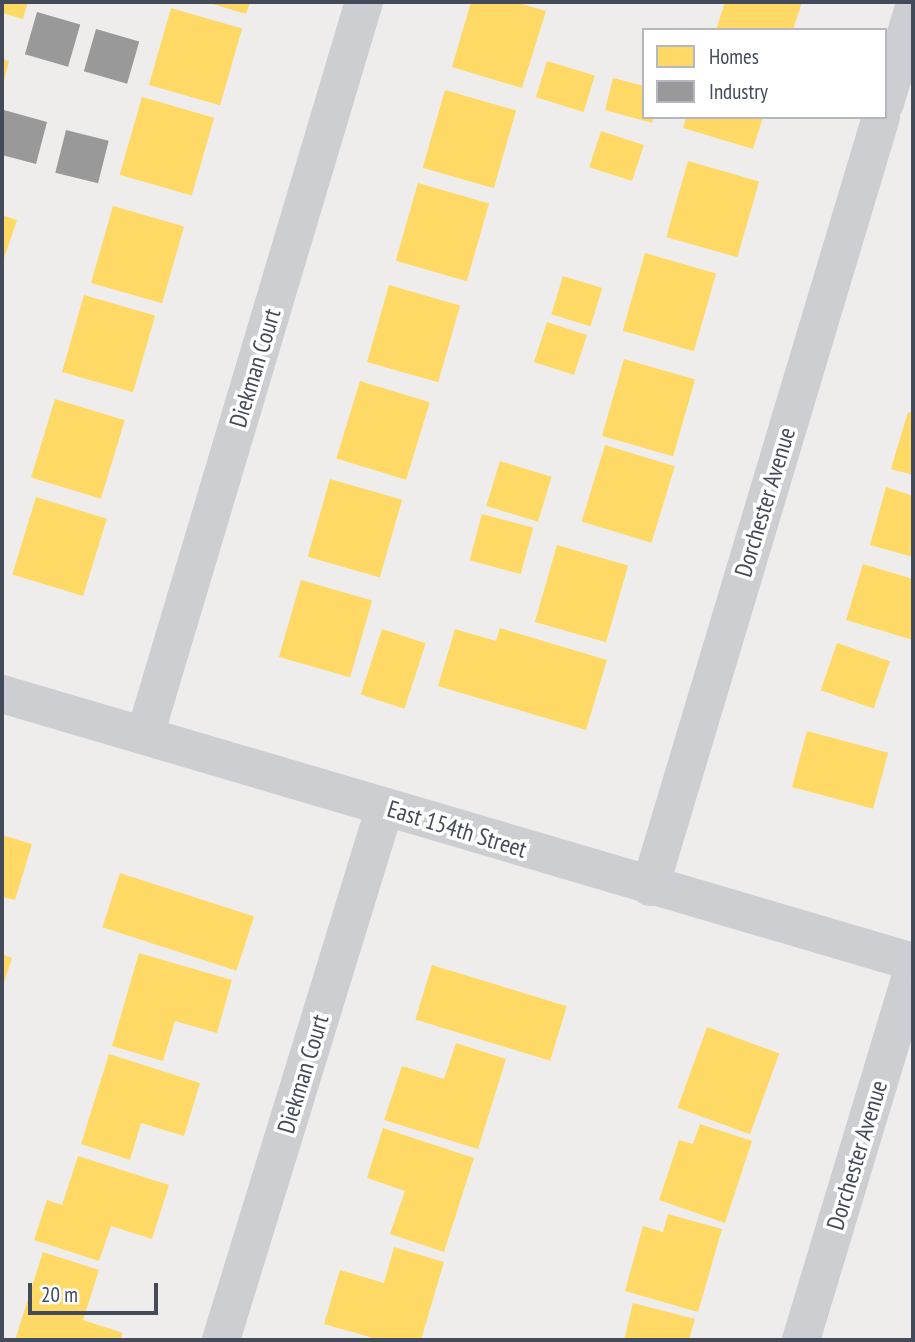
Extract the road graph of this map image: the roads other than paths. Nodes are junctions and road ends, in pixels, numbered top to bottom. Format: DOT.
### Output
graph roads {
  1 [pos="364,2"];
  2 [pos="913,10"];
  3 [pos="887,96"];
  4 [pos="880,119"];
  5 [pos="2,694"];
  6 [pos="145,735"];
  7 [pos="385,807"];
  8 [pos="650,887"];
  9 [pos="913,962"];
  10 [pos="913,969"];
  11 [pos="221,1340"];
  12 [pos="801,1340"];
  1 -- 6 [label="street, Diekman Court"];
  2 -- 3 [label="street"];
  4 -- 8 [label="street, Dorchester Avenue"];
  5 -- 6 [label="street, East 154th Street"];
  6 -- 7 [label="street, East 154th Street"];
  7 -- 8 [label="street, East 154th Street"];
  7 -- 11 [label="street, Diekman Court"];
  8 -- 9 [label="street, East 154th Street"];
  10 -- 12 [label="street, Dorchester Avenue"];
}
